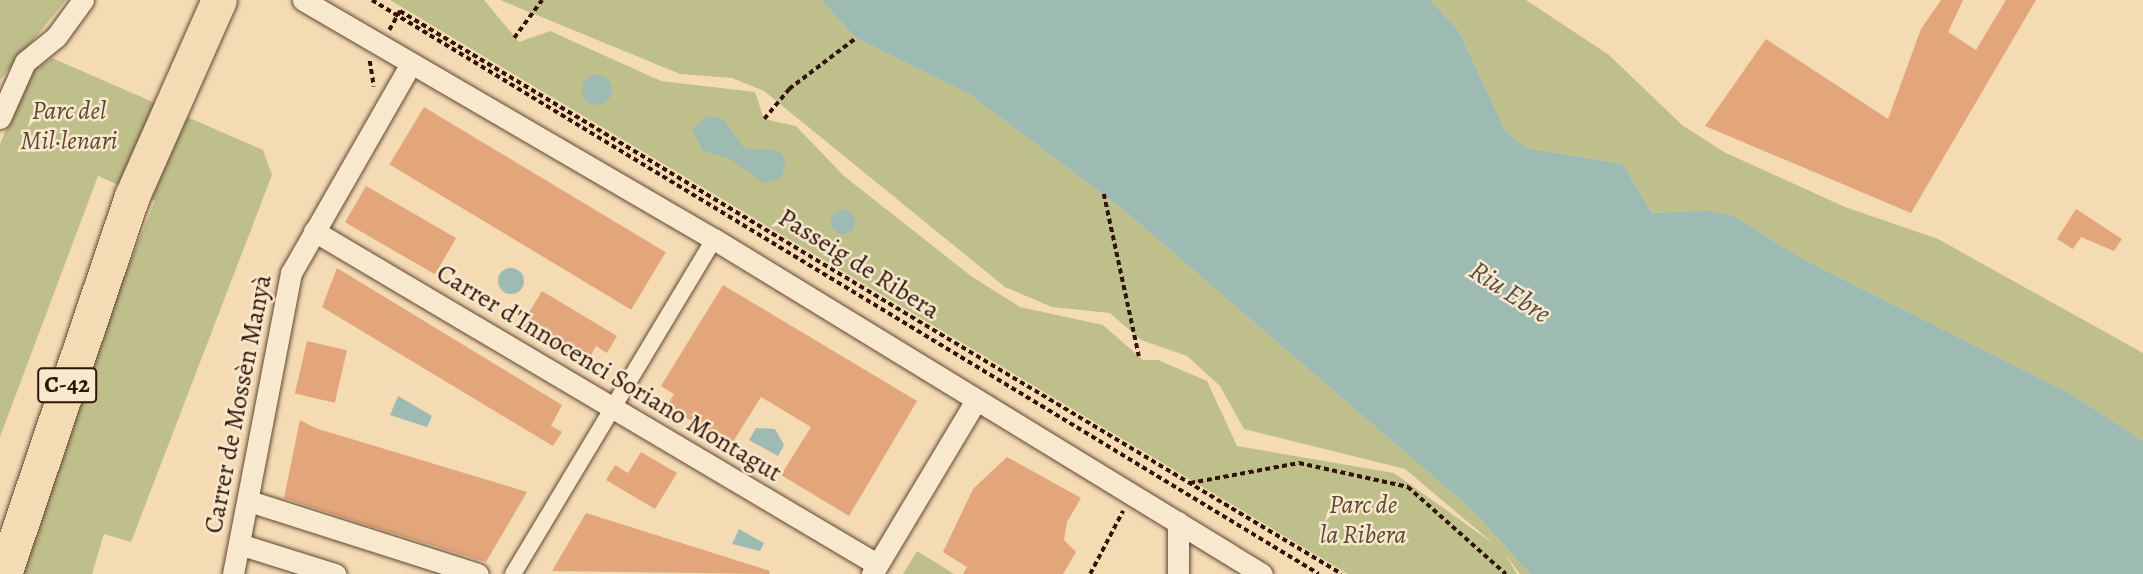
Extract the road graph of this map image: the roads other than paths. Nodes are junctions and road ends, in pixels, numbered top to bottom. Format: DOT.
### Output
graph roads {
  1 [pos="83,0"];
  2 [pos="197,0"];
  3 [pos="219,0"];
  4 [pos="303,0"];
  5 [pos="410,65"];
  6 [pos="0,118"];
  7 [pos="122,192"];
  8 [pos="314,231"];
  9 [pos="714,239"];
  10 [pos="976,400"];
  11 [pos="611,408"];
  12 [pos="249,501"];
  13 [pos="0,507"];
  14 [pos="1178,523"];
  15 [pos="239,544"];
  16 [pos="873,569"];
  17 [pos="4,574"];
  18 [pos="233,574"];
  19 [pos="335,574"];
  20 [pos="478,574"];
  21 [pos="513,574"];
  22 [pos="1178,574"];
  23 [pos="1262,574"];
  1 -- 6 [label="street"];
  2 -- 7 [label="main road, C-42"];
  3 -- 7 [label="main road, C-42"];
  4 -- 5 [label="street, Passeig de Ribera"];
  5 -- 8 [label="street, Carrer de Mossèn Manyà"];
  5 -- 9 [label="street, Passeig de Ribera"];
  7 -- 13 [label="main road, C-42"];
  7 -- 17 [label="main road, C-42"];
  8 -- 11 [label="street, Carrer d'Innocenci Soriano Montagut"];
  8 -- 12 [label="street, Carrer de Mossèn Manyà"];
  9 -- 10 [label="street, Passeig de Ribera"];
  9 -- 11 [label="street"];
  10 -- 14 [label="street, Passeig de Ribera"];
  10 -- 16 [label="street"];
  11 -- 16 [label="street, Carrer d'Innocenci Soriano Montagut"];
  11 -- 21 [label="street"];
  12 -- 15 [label="street, Carrer de Mossèn Manyà"];
  12 -- 20 [label="street"];
  14 -- 22 [label="street"];
  14 -- 23 [label="street, Passeig de Ribera"];
  15 -- 18 [label="street, Carrer de Mossèn Manyà"];
  15 -- 19 [label="street"];
}
